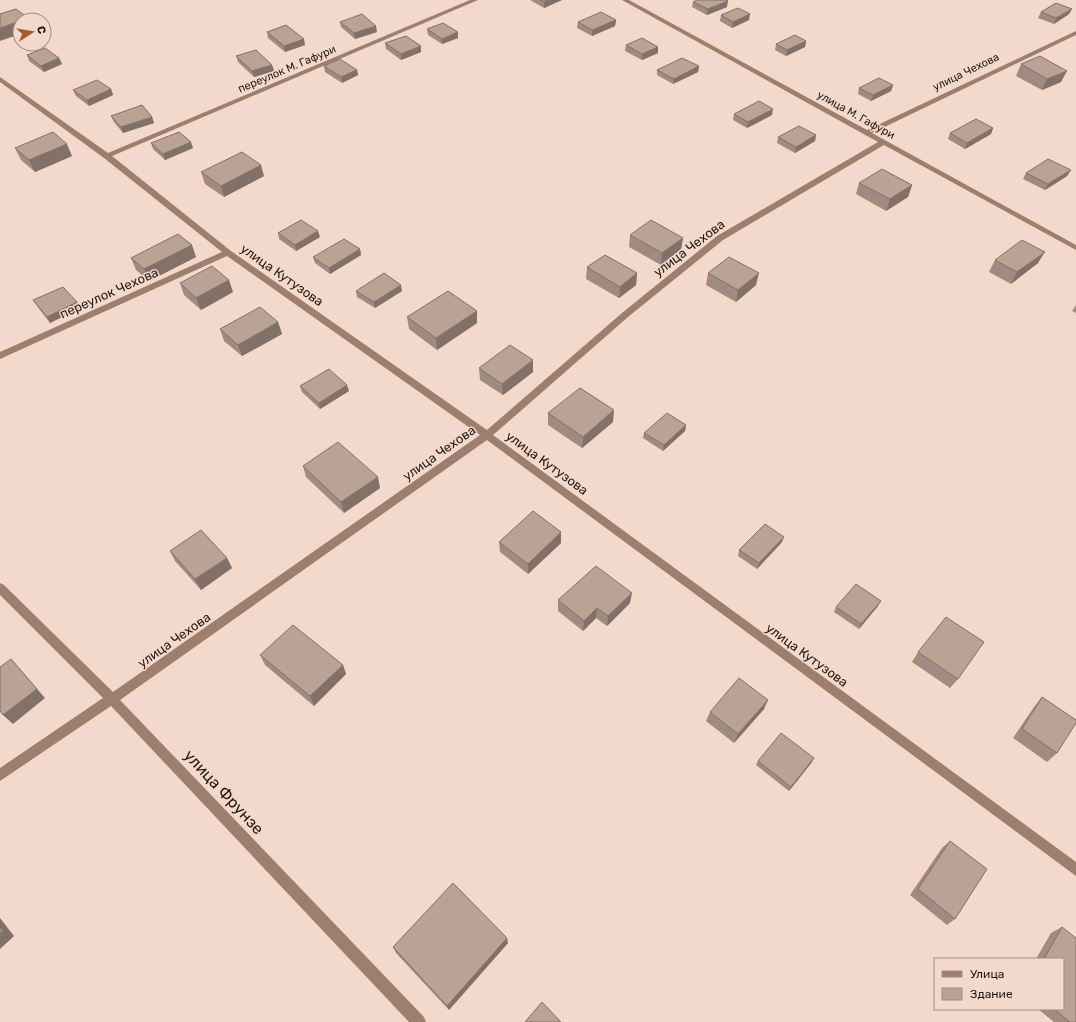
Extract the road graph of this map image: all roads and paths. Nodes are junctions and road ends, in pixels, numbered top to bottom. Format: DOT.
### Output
graph roads {
  1 [pos="475,0"];
  2 [pos="625,0"];
  3 [pos="1076,33"];
  4 [pos="0,79"];
  5 [pos="866,133"];
  6 [pos="884,142"];
  7 [pos="107,156"];
  8 [pos="1076,248"];
  9 [pos="228,253"];
  10 [pos="0,356"];
  11 [pos="487,435"];
  12 [pos="0,588"];
  13 [pos="112,699"];
  14 [pos="0,775"];
  15 [pos="1076,870"];
  16 [pos="419,1022"];
  1 -- 7 [label="street, переулок М. Гафури"];
  2 -- 5 [label="street, улица М. Гафури"];
  3 -- 5 [label="street, улица Чехова"];
  4 -- 7 [label="street, улица Кутузова"];
  5 -- 6 [label="street, улица М. Гафури"];
  6 -- 8 [label="street, улица М. Гафури"];
  6 -- 11 [label="street, улица Чехова"];
  7 -- 9 [label="street, улица Кутузова"];
  9 -- 10 [label="street, переулок Чехова"];
  9 -- 11 [label="street, улица Кутузова"];
  11 -- 13 [label="street, улица Чехова"];
  11 -- 15 [label="street, улица Кутузова"];
  12 -- 13 [label="street, улица Фрунзе"];
  13 -- 14 [label="street, улица Чехова"];
  13 -- 16 [label="street, улица Фрунзе"];
}
